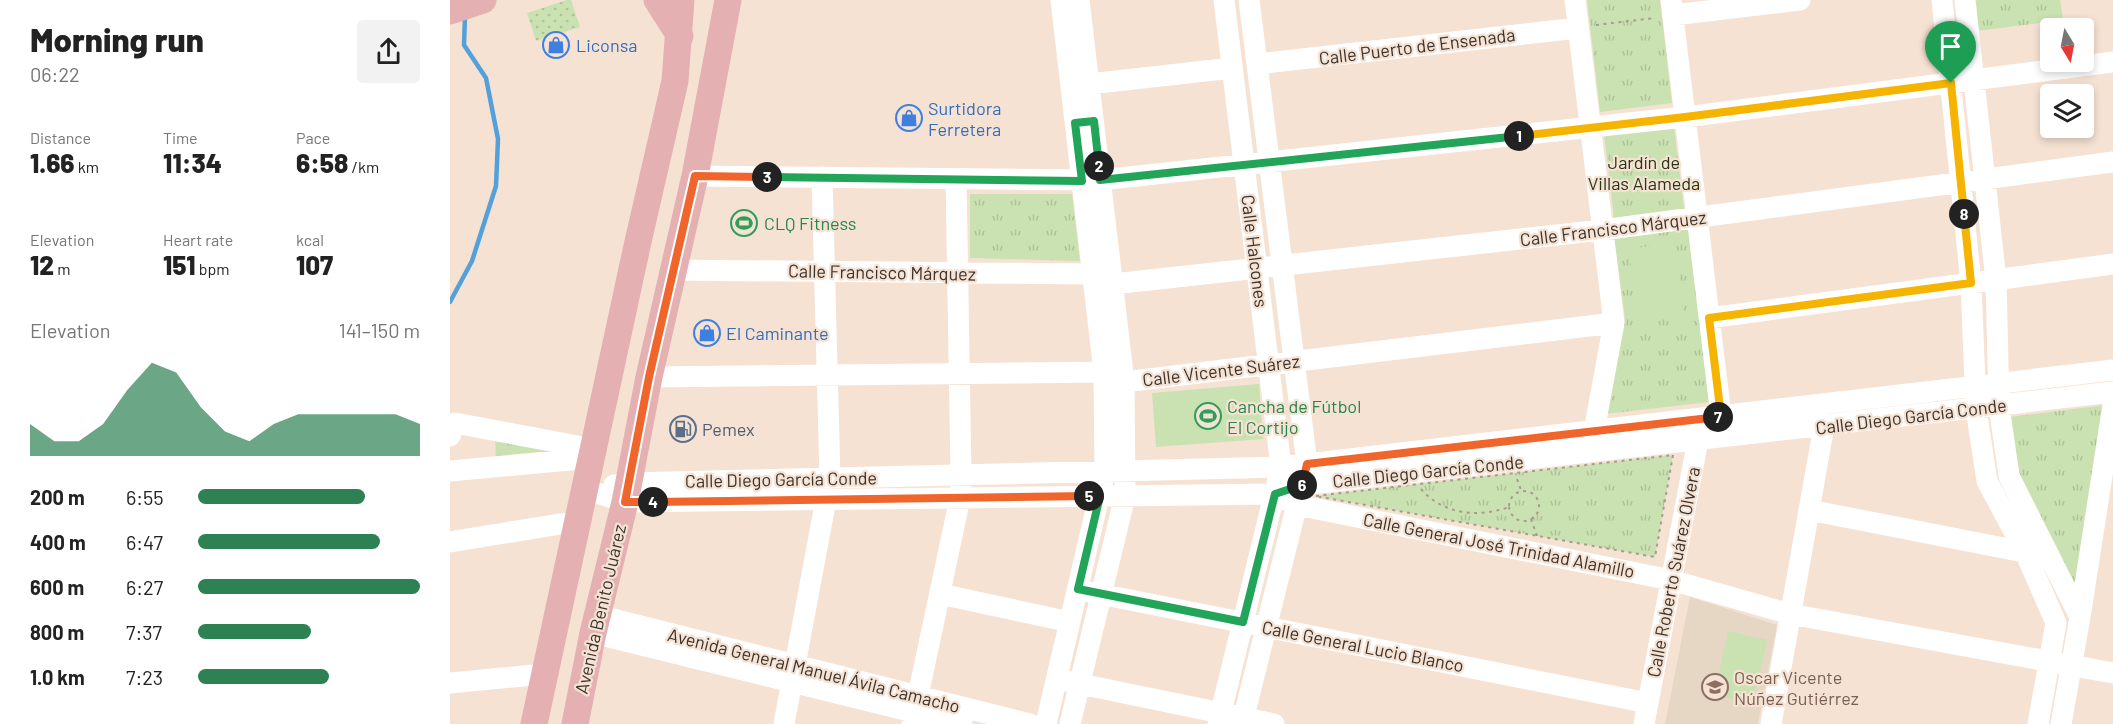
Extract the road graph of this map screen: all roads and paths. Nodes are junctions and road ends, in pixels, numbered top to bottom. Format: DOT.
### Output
graph roads {
  1 [pos="482,0"];
  2 [pos="657,0"];
  3 [pos="681,0"];
  4 [pos="728,0"];
  5 [pos="1061,0"];
  6 [pos="1079,0"];
  7 [pos="1224,0"];
  8 [pos="1249,0"];
  9 [pos="1575,0"];
  10 [pos="1800,0"];
  11 [pos="1942,0"];
  12 [pos="1965,0"];
  13 [pos="1672,8"];
  14 [pos="450,11"];
  15 [pos="1578,28"];
  16 [pos="680,36"];
  17 [pos="2113,62"];
  18 [pos="1257,64"];
  19 [pos="1232,68"];
  20 [pos="1974,80"];
  21 [pos="1951,83"];
  22 [pos="1089,84"];
  23 [pos="1685,117"];
  24 [pos="1084,122"];
  25 [pos="1589,128"];
  26 [pos="2113,162"];
  27 [pos="1269,163"];
  28 [pos="1244,166"];
  29 [pos="695,176"];
  30 [pos="822,177"];
  31 [pos="956,179"];
  32 [pos="1985,179"];
  33 [pos="1091,180"];
  34 [pos="1961,182"];
  35 [pos="1697,218"];
  36 [pos="1602,230"];
  37 [pos="1282,264"];
  38 [pos="2113,264"];
  39 [pos="1257,267"];
  40 [pos="672,270"];
  41 [pos="824,272"];
  42 [pos="958,273"];
  43 [pos="1092,274"];
  44 [pos="1996,280"];
  45 [pos="1971,283"];
  46 [pos="1113,284"];
  47 [pos="1709,318"];
  48 [pos="1614,323"];
  49 [pos="1294,361"];
  50 [pos="1269,364"];
  51 [pos="2113,370"];
  52 [pos="1104,372"];
  53 [pos="959,374"];
  54 [pos="827,375"];
  55 [pos="2113,375"];
  56 [pos="649,377"];
  57 [pos="1124,382"];
  58 [pos="1998,384"];
  59 [pos="1976,387"];
  60 [pos="2113,392"];
  61 [pos="1823,405"];
  62 [pos="2113,405"];
  63 [pos="1999,406"];
  64 [pos="1976,409"];
  65 [pos="1721,416"];
  66 [pos="1694,419"];
  67 [pos="1824,426"];
  68 [pos="1594,431"];
  69 [pos="450,436"];
  70 [pos="1698,440"];
  71 [pos="592,453"];
  72 [pos="1307,464"];
  73 [pos="1281,467"];
  74 [pos="450,471"];
  75 [pos="1115,471"];
  76 [pos="1515,473"];
  77 [pos="961,475"];
  78 [pos="830,478"];
  79 [pos="1418,484"];
  80 [pos="585,489"];
  81 [pos="1521,490"];
  82 [pos="627,492"];
  83 [pos="1275,494"];
  84 [pos="1299,495"];
  85 [pos="1100,496"];
  86 [pos="1125,496"];
  87 [pos="960,498"];
  88 [pos="826,500"];
  89 [pos="1509,507"];
  90 [pos="1809,510"];
  91 [pos="1462,513"];
  92 [pos="1530,519"];
  93 [pos="1451,520"];
  94 [pos="578,523"];
  95 [pos="1537,536"];
  96 [pos="450,542"];
  97 [pos="2025,552"];
  98 [pos="2049,557"];
  99 [pos="1671,580"];
  100 [pos="1078,589"];
  101 [pos="940,594"];
  102 [pos="1102,594"];
  103 [pos="1790,614"];
  104 [pos="2080,617"];
  105 [pos="1070,622"];
  106 [pos="1243,622"];
  107 [pos="595,624"];
  108 [pos="1267,627"];
  109 [pos="2050,662"];
  110 [pos="2072,665"];
  111 [pos="2113,673"];
  112 [pos="544,674"];
  113 [pos="793,674"];
  114 [pos="1057,679"];
  115 [pos="450,683"];
  116 [pos="1080,684"];
  117 [pos="1648,703"];
  118 [pos="915,711"];
  119 [pos="1220,718"];
  120 [pos="1243,721"];
  121 [pos="534,724"];
  122 [pos="575,724"];
  123 [pos="784,724"];
  124 [pos="962,724"];
  125 [pos="1030,724"];
  126 [pos="1046,724"];
  127 [pos="1070,724"];
  128 [pos="1274,724"];
  129 [pos="1644,724"];
  130 [pos="1774,724"];
  131 [pos="2038,724"];
  132 [pos="2061,724"];
  1 -- 14 [label="main road"];
  2 -- 16 [label="main road"];
  3 -- 16 [label="main road"];
  4 -- 29 [label="main road, Avenida Benito Juárez"];
  5 -- 24 [label="street"];
  6 -- 22 [label="street"];
  7 -- 19 [label="street, Calle Halcones"];
  8 -- 18 [label="street, Calle Halcones"];
  9 -- 15 [label="street"];
  10 -- 13 [label="street"];
  11 -- 21 [label="street"];
  12 -- 20 [label="street"];
  13 -- 15 [label="path"];
  13 -- 23 [label="street"];
  15 -- 18 [label="street, Calle Puerto de Ensenada"];
  15 -- 25 [label="street"];
  16 -- 71 [label="main road"];
  17 -- 20 [label="street"];
  18 -- 27 [label="street, Calle Halcones"];
  19 -- 22 [label="street"];
  19 -- 28 [label="street, Calle Halcones"];
  20 -- 21 [label="street"];
  20 -- 32 [label="street"];
  21 -- 23 [label="street"];
  21 -- 34 [label="street"];
  22 -- 24 [label="street"];
  23 -- 25 [label="street"];
  23 -- 35 [label="street"];
  24 -- 33 [label="street"];
  25 -- 27 [label="street"];
  25 -- 36 [label="street"];
  26 -- 32 [label="street, Calle Francisco Márquez"];
  27 -- 28 [label="street"];
  27 -- 37 [label="street, Calle Halcones"];
  28 -- 33 [label="street"];
  28 -- 39 [label="street, Calle Halcones"];
  29 -- 30 [label="street"];
  29 -- 40 [label="main road, Avenida Benito Juárez"];
  30 -- 31 [label="street"];
  30 -- 41 [label="street"];
  31 -- 33 [label="street"];
  31 -- 42 [label="street"];
  32 -- 34 [label="street, Calle Francisco Márquez"];
  32 -- 44 [label="street"];
  33 -- 43 [label="street"];
  33 -- 46 [label="street"];
  34 -- 35 [label="street, Calle Francisco Márquez"];
  34 -- 45 [label="street"];
  35 -- 36 [label="street, Calle Francisco Márquez"];
  35 -- 47 [label="street"];
  36 -- 37 [label="street, Calle Francisco Márquez"];
  36 -- 48 [label="street"];
  37 -- 39 [label="street, Calle Francisco Márquez"];
  37 -- 49 [label="street, Calle Halcones"];
  38 -- 44 [label="street"];
  39 -- 46 [label="street, Calle Francisco Márquez"];
  39 -- 50 [label="street, Calle Halcones"];
  40 -- 41 [label="street, Calle Francisco Márquez"];
  40 -- 56 [label="main road, Avenida Benito Juárez"];
  41 -- 42 [label="street, Calle Francisco Márquez"];
  41 -- 54 [label="street"];
  42 -- 43 [label="street, Calle Francisco Márquez"];
  42 -- 53 [label="street"];
  43 -- 52 [label="street"];
  44 -- 45 [label="street"];
  44 -- 58 [label="street"];
  45 -- 47 [label="street"];
  45 -- 59 [label="street"];
  46 -- 57 [label="street"];
  47 -- 65 [label="street"];
  48 -- 49 [label="street, Calle Vicente Suárez"];
  48 -- 68 [label="street"];
  49 -- 50 [label="street, Calle Vicente Suárez"];
  49 -- 72 [label="street, Calle Halcones"];
  50 -- 57 [label="street, Calle Vicente Suárez"];
  50 -- 73 [label="street, Calle Halcones"];
  51 -- 55 [label="street"];
  51 -- 58 [label="street, Calle Diego García Conde"];
  52 -- 53 [label="street, Calle Vicente Suárez"];
  52 -- 57 [label="street, Calle Vicente Suárez"];
  52 -- 75 [label="street"];
  53 -- 54 [label="street, Calle Vicente Suárez"];
  53 -- 77 [label="street"];
  54 -- 56 [label="street, Calle Vicente Suárez"];
  54 -- 78 [label="street"];
  56 -- 82 [label="main road, Avenida Benito Juárez"];
  57 -- 75 [label="street"];
  58 -- 59 [label="street, Calle Diego García Conde"];
  58 -- 63 [label="street"];
  59 -- 61 [label="street, Calle Diego García Conde"];
  59 -- 64 [label="street"];
  60 -- 63 [label="street, Calle Diego García Conde"];
  61 -- 65 [label="street, Calle Diego García Conde"];
  61 -- 67 [label="street"];
  62 -- 104 [label="street"];
  63 -- 64 [label="street, Calle Diego García Conde"];
  63 -- 98 [label="street"];
  64 -- 67 [label="street, Calle Diego García Conde"];
  64 -- 97 [label="street"];
  65 -- 66 [label="street, Calle Diego García Conde"];
  66 -- 68 [label="street, Calle Diego García Conde"];
  66 -- 70 [label="street, Calle Roberto Suárez Olvera"];
  67 -- 70 [label="street, Calle Diego García Conde"];
  67 -- 90 [label="street"];
  68 -- 72 [label="street, Calle Diego García Conde"];
  69 -- 71 [label="street"];
  70 -- 84 [label="street, Calle Diego García Conde"];
  70 -- 99 [label="street, Calle Roberto Suárez Olvera"];
  71 -- 74 [label="street"];
  71 -- 80 [label="main road"];
  72 -- 73 [label="street, Calle Diego García Conde"];
  72 -- 84 [label="street"];
  73 -- 75 [label="street, Calle Diego García Conde"];
  73 -- 83 [label="street, Calle Halcones"];
  75 -- 77 [label="street, Calle Diego García Conde"];
  75 -- 85 [label="street"];
  75 -- 86 [label="street"];
  76 -- 79 [label="path"];
  76 -- 81 [label="path"];
  76 -- 95 [label="path"];
  77 -- 78 [label="street, Calle Diego García Conde"];
  77 -- 87 [label="street"];
  78 -- 82 [label="street, Calle Diego García Conde"];
  78 -- 88 [label="street"];
  79 -- 91 [label="path"];
  79 -- 93 [label="path"];
  80 -- 82 [label="street, Calle Diego García Conde"];
  80 -- 94 [label="main road"];
  81 -- 89 [label="path"];
  81 -- 92 [label="path"];
  82 -- 88 [label="street, Calle Diego García Conde"];
  82 -- 107 [label="main road, Avenida Benito Juárez"];
  83 -- 84 [label="street, Calle General José Trinidad Alamillo"];
  83 -- 86 [label="street, Calle Diego García Conde"];
  83 -- 106 [label="street, Calle Halcones"];
  84 -- 99 [label="street, Calle General José Trinidad Alamillo"];
  84 -- 108 [label="street"];
  85 -- 86 [label="street, Calle Diego García Conde"];
  85 -- 87 [label="street, Calle Diego García Conde"];
  85 -- 100 [label="street"];
  86 -- 102 [label="street"];
  87 -- 88 [label="street, Calle Diego García Conde"];
  87 -- 101 [label="street"];
  88 -- 113 [label="street"];
  89 -- 91 [label="path"];
  89 -- 92 [label="path"];
  90 -- 97 [label="street"];
  90 -- 103 [label="street"];
  91 -- 93 [label="path"];
  92 -- 95 [label="path"];
  93 -- 95 [label="path"];
  94 -- 96 [label="street"];
  94 -- 112 [label="main road"];
  97 -- 98 [label="street"];
  97 -- 109 [label="street"];
  98 -- 104 [label="street"];
  99 -- 103 [label="street, Calle General José Trinidad Alamillo"];
  99 -- 117 [label="street, Calle Roberto Suárez Olvera"];
  100 -- 102 [label="street, Calle General Lucio Blanco"];
  100 -- 105 [label="street"];
  101 -- 105 [label="street"];
  101 -- 118 [label="street"];
  102 -- 106 [label="street, Calle General Lucio Blanco"];
  102 -- 116 [label="street"];
  103 -- 109 [label="street, Calle General José Trinidad Alamillo"];
  103 -- 130 [label="street"];
  104 -- 110 [label="street"];
  105 -- 114 [label="street"];
  106 -- 108 [label="street, Calle General Lucio Blanco"];
  106 -- 119 [label="street, Calle Halcones"];
  107 -- 113 [label="street, Avenida General Manuel Ávila Camacho"];
  107 -- 122 [label="main road, Avenida Benito Juárez"];
  108 -- 117 [label="street, Calle General Lucio Blanco"];
  108 -- 120 [label="street"];
  109 -- 110 [label="street, Calle General José Trinidad Alamillo"];
  109 -- 131 [label="street"];
  110 -- 111 [label="street, Calle General José Trinidad Alamillo"];
  110 -- 132 [label="street"];
  112 -- 115 [label="street"];
  112 -- 121 [label="main road"];
  113 -- 118 [label="street, Avenida General Manuel Ávila Camacho"];
  113 -- 123 [label="street"];
  114 -- 116 [label="street"];
  114 -- 126 [label="street"];
  116 -- 119 [label="street"];
  116 -- 127 [label="street"];
  117 -- 129 [label="street, Calle Roberto Suárez Olvera"];
  118 -- 124 [label="street, Avenida General Manuel Ávila Camacho"];
  118 -- 125 [label="street, Avenida General Manuel Ávila Camacho"];
  119 -- 120 [label="street"];
  120 -- 128 [label="street"];
}
